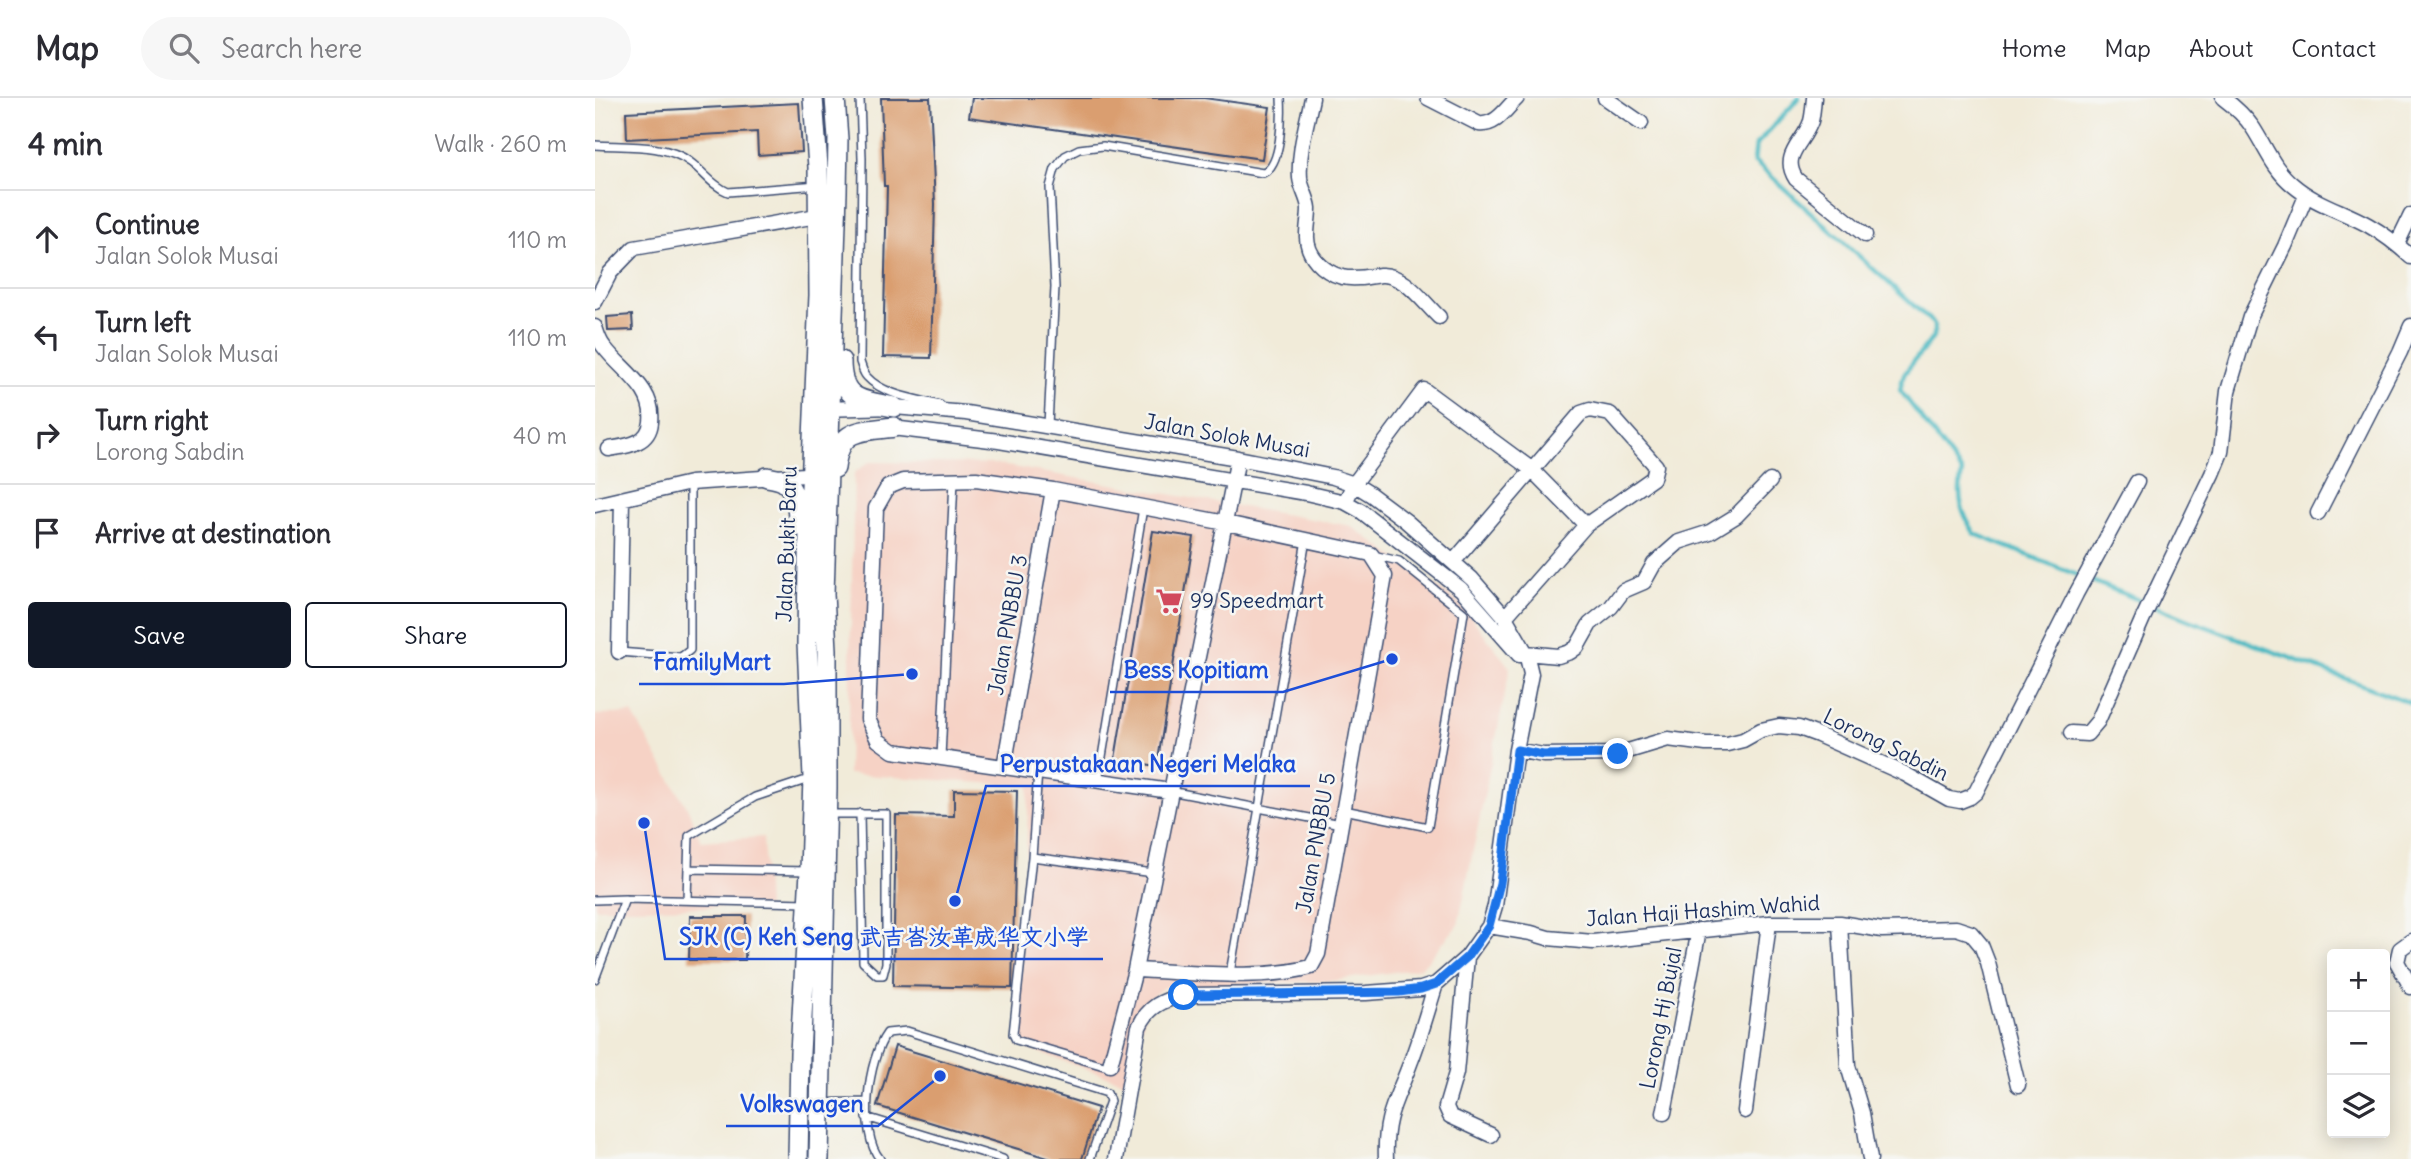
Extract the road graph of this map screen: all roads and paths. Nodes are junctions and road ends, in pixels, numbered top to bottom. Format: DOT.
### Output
graph roads {
  1 [pos="813,98"];
  2 [pos="835,98"];
  3 [pos="860,98"];
  4 [pos="1282,98"];
  5 [pos="1312,98"];
  6 [pos="1428,98"];
  7 [pos="1517,98"];
  8 [pos="1605,98"];
  9 [pos="1814,98"];
  10 [pos="2223,98"];
  11 [pos="1641,123"];
  12 [pos="595,145"];
  13 [pos="828,188"];
  14 [pos="2306,196"];
  15 [pos="2411,215"];
  16 [pos="817,216"];
  17 [pos="1865,235"];
  18 [pos="2397,244"];
  19 [pos="2411,257"];
  20 [pos="595,306"];
  21 [pos="1439,317"];
  22 [pos="2411,326"];
  23 [pos="595,327"];
  24 [pos="894,407"];
  25 [pos="967,413"];
  26 [pos="821,418"];
  27 [pos="1048,425"];
  28 [pos="894,427"];
  29 [pos="609,449"];
  30 [pos="1238,457"];
  31 [pos="1531,469"];
  32 [pos="819,474"];
  33 [pos="767,477"];
  34 [pos="954,480"];
  35 [pos="1234,481"];
  36 [pos="1770,481"];
  37 [pos="2137,482"];
  38 [pos="690,483"];
  39 [pos="1354,484"];
  40 [pos="1053,490"];
  41 [pos="622,499"];
  42 [pos="1345,502"];
  43 [pos="595,505"];
  44 [pos="1143,508"];
  45 [pos="2318,513"];
  46 [pos="1226,523"];
  47 [pos="1586,525"];
  48 [pos="1306,540"];
  49 [pos="1371,554"];
  50 [pos="1454,561"];
  51 [pos="1505,617"];
  52 [pos="827,650"];
  53 [pos="619,652"];
  54 [pos="1526,653"];
  55 [pos="1531,674"];
  56 [pos="809,683"];
  57 [pos="2071,733"];
  58 [pos="1517,750"];
  59 [pos="941,758"];
  60 [pos="1004,767"];
  61 [pos="1038,771"];
  62 [pos="813,777"];
  63 [pos="1098,782"];
  64 [pos="1170,791"];
  65 [pos="1259,809"];
  66 [pos="860,813"];
  67 [pos="826,814"];
  68 [pos="1342,817"];
  69 [pos="1032,857"];
  70 [pos="688,869"];
  71 [pos="810,871"];
  72 [pos="1153,873"];
  73 [pos="625,898"];
  74 [pos="687,899"];
  75 [pos="595,900"];
  76 [pos="808,903"];
  77 [pos="1769,923"];
  78 [pos="1840,923"];
  79 [pos="1489,926"];
  80 [pos="1699,930"];
  81 [pos="2411,941"];
  82 [pos="1467,957"];
  83 [pos="1135,970"];
  84 [pos="1230,973"];
  85 [pos="595,979"];
  86 [pos="1436,984"];
  87 [pos="2411,987"];
  88 [pos="1110,1065"];
  89 [pos="2018,1085"];
  90 [pos="820,1102"];
  91 [pos="866,1102"];
  92 [pos="799,1103"];
  93 [pos="1745,1111"];
  94 [pos="1664,1113"];
  95 [pos="866,1117"];
  96 [pos="1491,1135"];
  97 [pos="798,1159"];
  98 [pos="820,1159"];
  99 [pos="880,1159"];
  100 [pos="1003,1159"];
  101 [pos="1090,1159"];
  102 [pos="1116,1159"];
  103 [pos="1386,1159"];
  104 [pos="1870,1159"];
  1 -- 13 [label="main road, Jalan Bukit Baru"];
  2 -- 13 [label="main road, Jalan Bukit Baru"];
  3 -- 25 [label="lane"];
  4 -- 27 [label="lane"];
  5 -- 21 [label="street"];
  6 -- 7 [label="street"];
  8 -- 11 [label="street"];
  9 -- 17 [label="street"];
  10 -- 14 [label="street"];
  12 -- 13 [label="lane"];
  13 -- 16 [label="main road, Jalan Bukit Baru"];
  13 -- 24 [label="main road"];
  13 -- 26 [label="main road, Jalan Bukit Baru"];
  14 -- 18 [label="street"];
  14 -- 57 [label="street"];
  15 -- 18 [label="street"];
  16 -- 20 [label="street"];
  16 -- 26 [label="main road, Jalan Bukit Baru"];
  18 -- 19 [label="street"];
  22 -- 45 [label="street"];
  23 -- 29 [label="street"];
  24 -- 25 [label="street, Jalan Solok Musai"];
  24 -- 26 [label="street, Jalan Solok Musai"];
  25 -- 27 [label="street, Jalan Solok Musai"];
  26 -- 28 [label="street, Jalan Solok Musai"];
  26 -- 32 [label="main road, Jalan Bukit Baru"];
  27 -- 30 [label="street, Jalan Solok Musai"];
  28 -- 35 [label="street, Jalan Solok Musai"];
  28 -- 52 [label="main road"];
  30 -- 35 [label="street"];
  30 -- 39 [label="street, Jalan Solok Musai"];
  31 -- 39 [label="street"];
  31 -- 47 [label="street"];
  31 -- 47 [label="street"];
  31 -- 50 [label="street"];
  32 -- 33 [label="street"];
  32 -- 52 [label="main road, Jalan Bukit Baru"];
  32 -- 56 [label="main road, Jalan Bukit Baru"];
  33 -- 38 [label="street"];
  33 -- 56 [label="main road"];
  34 -- 40 [label="street"];
  34 -- 59 [label="lane"];
  34 -- 59 [label="street"];
  35 -- 42 [label="street, Jalan Solok Musai"];
  35 -- 46 [label="street"];
  36 -- 54 [label="street"];
  37 -- 58 [label="street, Lorong Sabdin"];
  38 -- 41 [label="street"];
  38 -- 53 [label="lane"];
  39 -- 42 [label="street"];
  39 -- 50 [label="street, Jalan Solok Musai"];
  40 -- 44 [label="street"];
  40 -- 60 [label="street, Jalan PNBBU 3"];
  41 -- 43 [label="street"];
  41 -- 53 [label="street"];
  42 -- 55 [label="street, Jalan Solok Musai"];
  44 -- 46 [label="street"];
  44 -- 63 [label="lane"];
  46 -- 48 [label="street"];
  46 -- 64 [label="street"];
  47 -- 51 [label="street"];
  48 -- 49 [label="street"];
  48 -- 65 [label="lane"];
  49 -- 68 [label="street, Jalan PNBBU 5"];
  49 -- 68 [label="lane"];
  50 -- 51 [label="street, Jalan Solok Musai"];
  51 -- 54 [label="street, Jalan Solok Musai"];
  52 -- 67 [label="main road, Jalan Bukit Baru"];
  54 -- 55 [label="street, Jalan Solok Musai"];
  55 -- 58 [label="street, Jalan Solok Musai"];
  56 -- 62 [label="main road, Jalan Bukit Baru"];
  58 -- 79 [label="street, Jalan Solok Musai"];
  59 -- 60 [label="street"];
  60 -- 61 [label="street"];
  61 -- 63 [label="street"];
  61 -- 69 [label="lane"];
  62 -- 70 [label="lane"];
  62 -- 71 [label="main road, Jalan Bukit Baru"];
  63 -- 64 [label="street"];
  64 -- 65 [label="lane"];
  64 -- 72 [label="street"];
  65 -- 68 [label="lane"];
  65 -- 84 [label="lane"];
  66 -- 66 [label="lane"];
  66 -- 67 [label="lane"];
  67 -- 90 [label="main road, Jalan Bukit Baru"];
  68 -- 84 [label="street, Jalan PNBBU 5"];
  69 -- 72 [label="lane"];
  69 -- 88 [label="lane"];
  70 -- 71 [label="lane"];
  70 -- 74 [label="lane"];
  71 -- 76 [label="main road, Jalan Bukit Baru"];
  72 -- 83 [label="street"];
  73 -- 74 [label="lane"];
  73 -- 75 [label="lane"];
  73 -- 85 [label="lane"];
  74 -- 76 [label="lane"];
  76 -- 92 [label="main road, Jalan Bukit Baru"];
  77 -- 78 [label="street, Jalan Haji Hashim Wahid"];
  77 -- 80 [label="street, Jalan Haji Hashim Wahid"];
  77 -- 93 [label="street"];
  78 -- 89 [label="street, Jalan Haji Hashim Wahid"];
  78 -- 104 [label="street"];
  79 -- 80 [label="street, Jalan Haji Hashim Wahid"];
  79 -- 82 [label="street, Jalan Solok Musai"];
  80 -- 94 [label="street, Lorong Hj Bujal"];
  81 -- 87 [label="street"];
  82 -- 86 [label="street, Jalan Solok Musai"];
  82 -- 96 [label="street"];
  83 -- 84 [label="street, Jalan PNBBU 5"];
  83 -- 88 [label="street"];
  86 -- 102 [label="street, Jalan Solok Musai"];
  86 -- 103 [label="street"];
  90 -- 91 [label="lane"];
  90 -- 92 [label="lane"];
  90 -- 98 [label="main road, Jalan Bukit Baru"];
  91 -- 95 [label="lane"];
  91 -- 101 [label="lane"];
  92 -- 97 [label="main road, Jalan Bukit Baru"];
  95 -- 99 [label="lane"];
  95 -- 100 [label="lane"];
}
